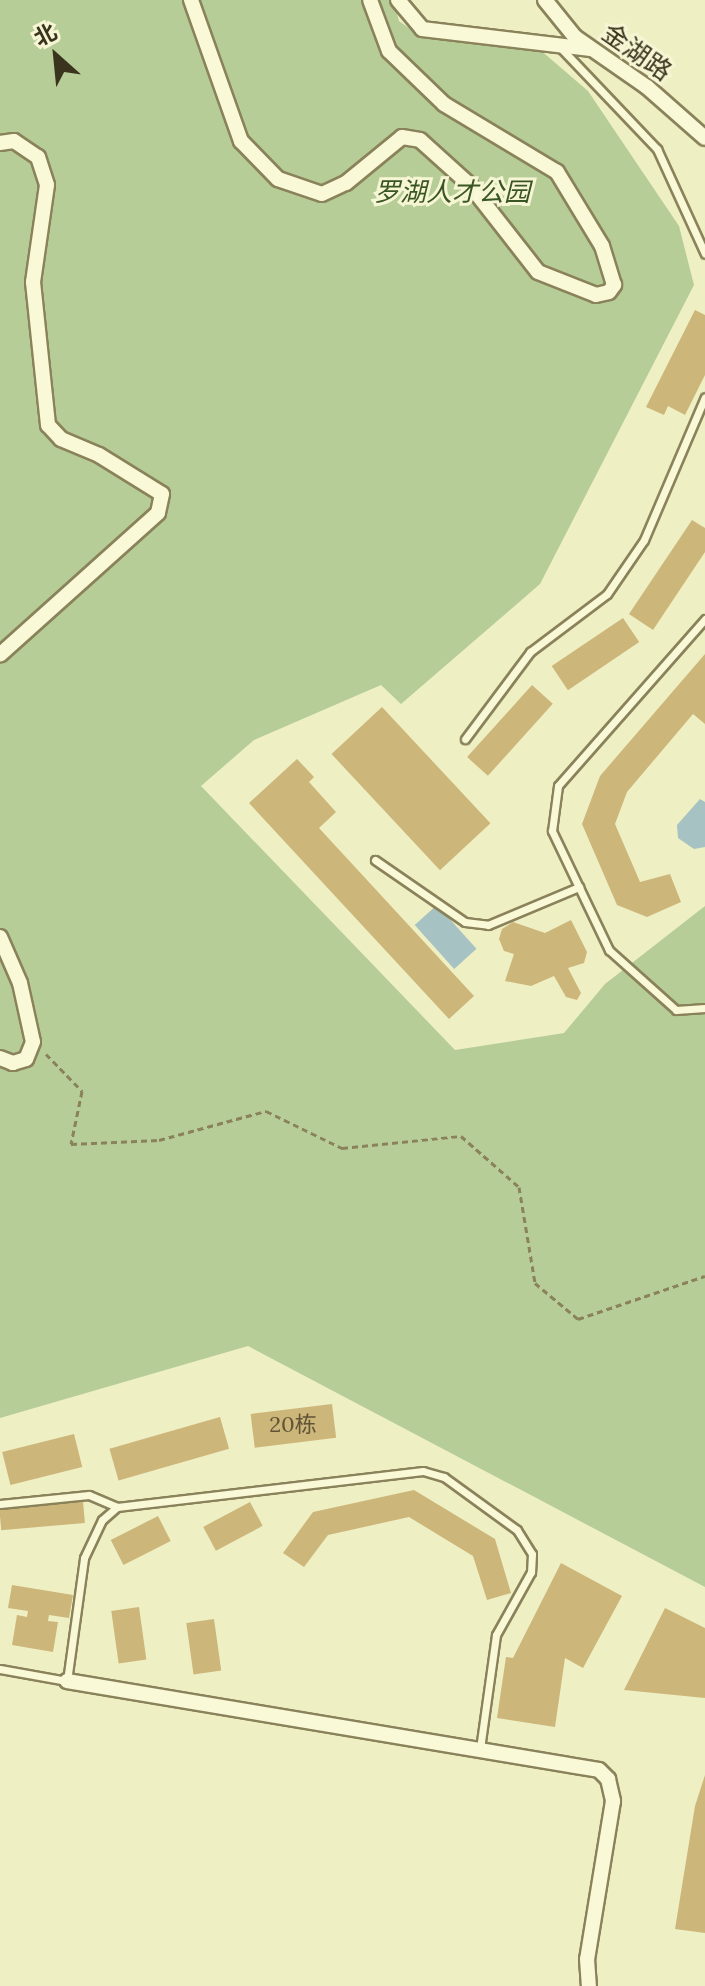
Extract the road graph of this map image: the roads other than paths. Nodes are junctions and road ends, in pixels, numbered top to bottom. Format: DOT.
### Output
graph roads {
  1 [pos="191,0"];
  2 [pos="370,0"];
  3 [pos="398,0"];
  4 [pos="545,0"];
  5 [pos="557,44"];
  6 [pos="590,49"];
  7 [pos="705,138"];
  8 [pos="0,143"];
  9 [pos="705,254"];
  10 [pos="705,397"];
  11 [pos="705,619"];
  12 [pos="0,655"];
  13 [pos="465,739"];
  14 [pos="375,860"];
  15 [pos="579,887"];
  16 [pos="0,937"];
  17 [pos="705,1008"];
  18 [pos="0,1058"];
  19 [pos="0,1504"];
  20 [pos="117,1507"];
  21 [pos="0,1669"];
  22 [pos="67,1681"];
  23 [pos="480,1749"];
  24 [pos="589,1986"];
  1 -- 2 [label="street"];
  3 -- 5 [label="street"];
  4 -- 6 [label="street, 金湖路"];
  5 -- 6 [label="street"];
  5 -- 9 [label="lane"];
  6 -- 7 [label="street, 金湖路"];
  8 -- 12 [label="street"];
  10 -- 13 [label="lane"];
  11 -- 15 [label="lane"];
  14 -- 15 [label="lane"];
  15 -- 17 [label="lane"];
  16 -- 18 [label="street"];
  19 -- 20 [label="lane"];
  20 -- 22 [label="lane"];
  20 -- 23 [label="lane"];
  21 -- 22 [label="lane"];
  22 -- 23 [label="street"];
  23 -- 24 [label="street"];
}
